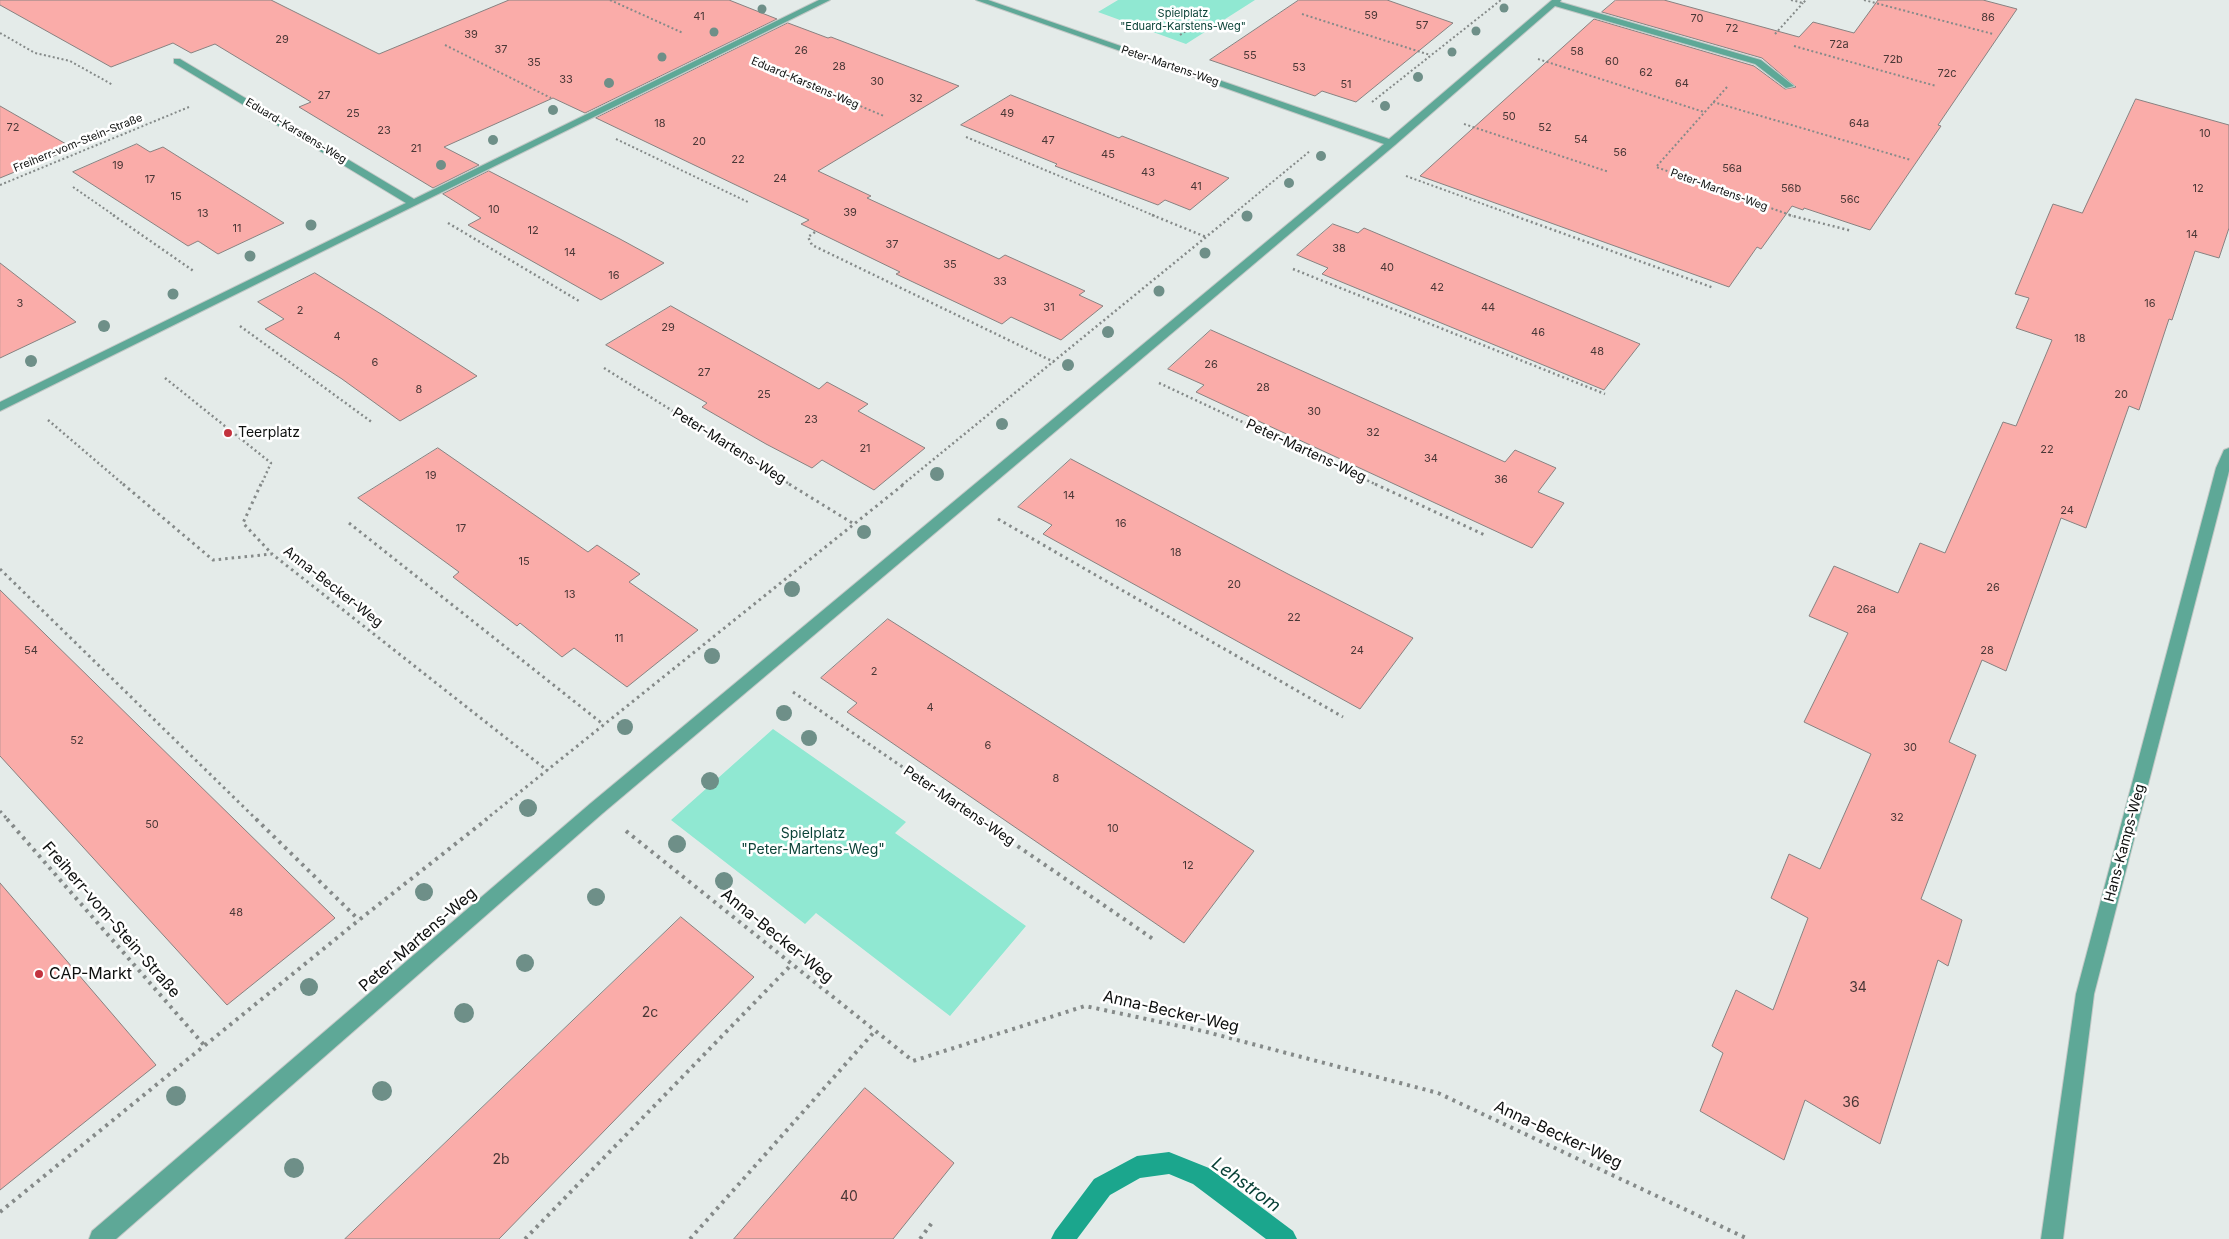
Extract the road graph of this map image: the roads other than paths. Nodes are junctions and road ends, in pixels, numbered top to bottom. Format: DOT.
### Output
graph roads {
  1 [pos="826,0"];
  2 [pos="980,0"];
  3 [pos="1555,1"];
  4 [pos="178,60"];
  5 [pos="1789,86"];
  6 [pos="1392,143"];
  7 [pos="414,203"];
  8 [pos="0,407"];
  9 [pos="2229,454"];
  10 [pos="100,1239"];
  11 [pos="2052,1239"];
  1 -- 7 [label="street, Eduard-Karstens-Weg"];
  2 -- 6 [label="street, Peter-Martens-Weg"];
  3 -- 5 [label="street, Peter-Martens-Weg"];
  3 -- 6 [label="street, Peter-Martens-Weg"];
  4 -- 7 [label="street, Eduard-Karstens-Weg"];
  6 -- 10 [label="street, Peter-Martens-Weg"];
  7 -- 8 [label="street, Eduard-Karstens-Weg"];
  9 -- 11 [label="street, Hans-Kamps-Weg"];
}
